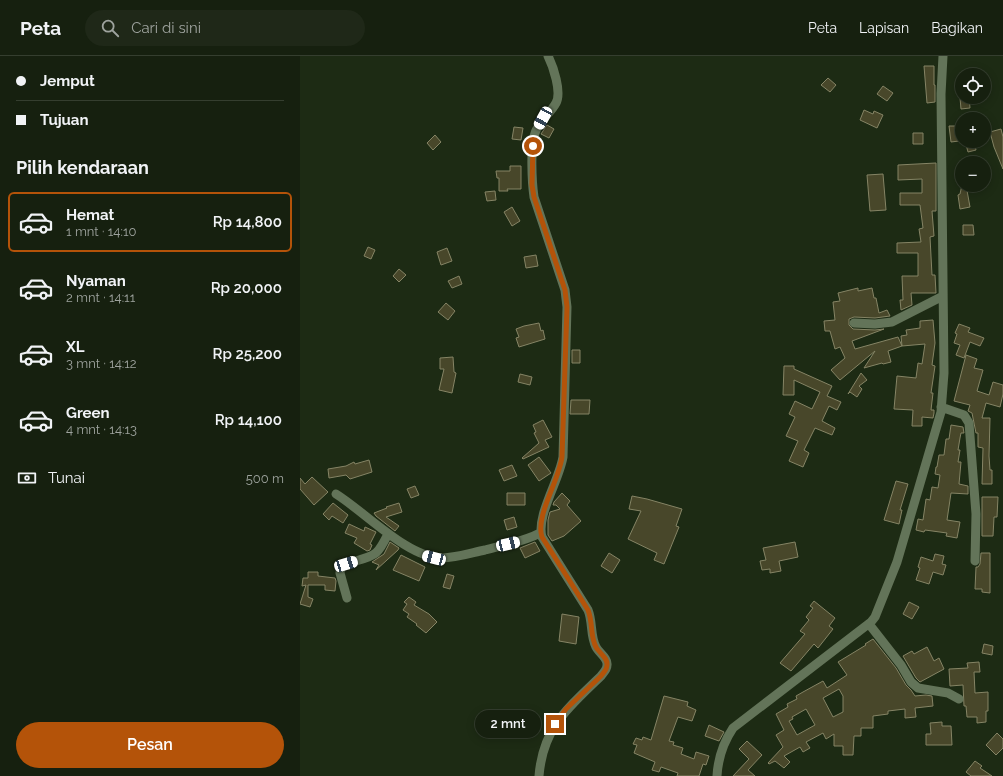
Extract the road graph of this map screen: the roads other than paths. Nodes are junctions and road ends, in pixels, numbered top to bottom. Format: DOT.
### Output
graph roads {
  1 [pos="548,56"];
  2 [pos="943,56"];
  3 [pos="943,296"];
  4 [pos="854,323"];
  5 [pos="941,407"];
  6 [pos="336,494"];
  7 [pos="540,533"];
  8 [pos="388,534"];
  9 [pos="975,561"];
  10 [pos="347,598"];
  11 [pos="869,624"];
  12 [pos="959,699"];
  13 [pos="538,776"];
  14 [pos="716,776"];
  1 -- 7 [label="street"];
  2 -- 3 [label="street"];
  3 -- 4 [label="street"];
  3 -- 5 [label="street"];
  5 -- 9 [label="street"];
  5 -- 11 [label="street"];
  6 -- 8 [label="street"];
  7 -- 8 [label="street"];
  7 -- 13 [label="street"];
  8 -- 10 [label="street"];
  11 -- 12 [label="street"];
  11 -- 14 [label="street"];
}
